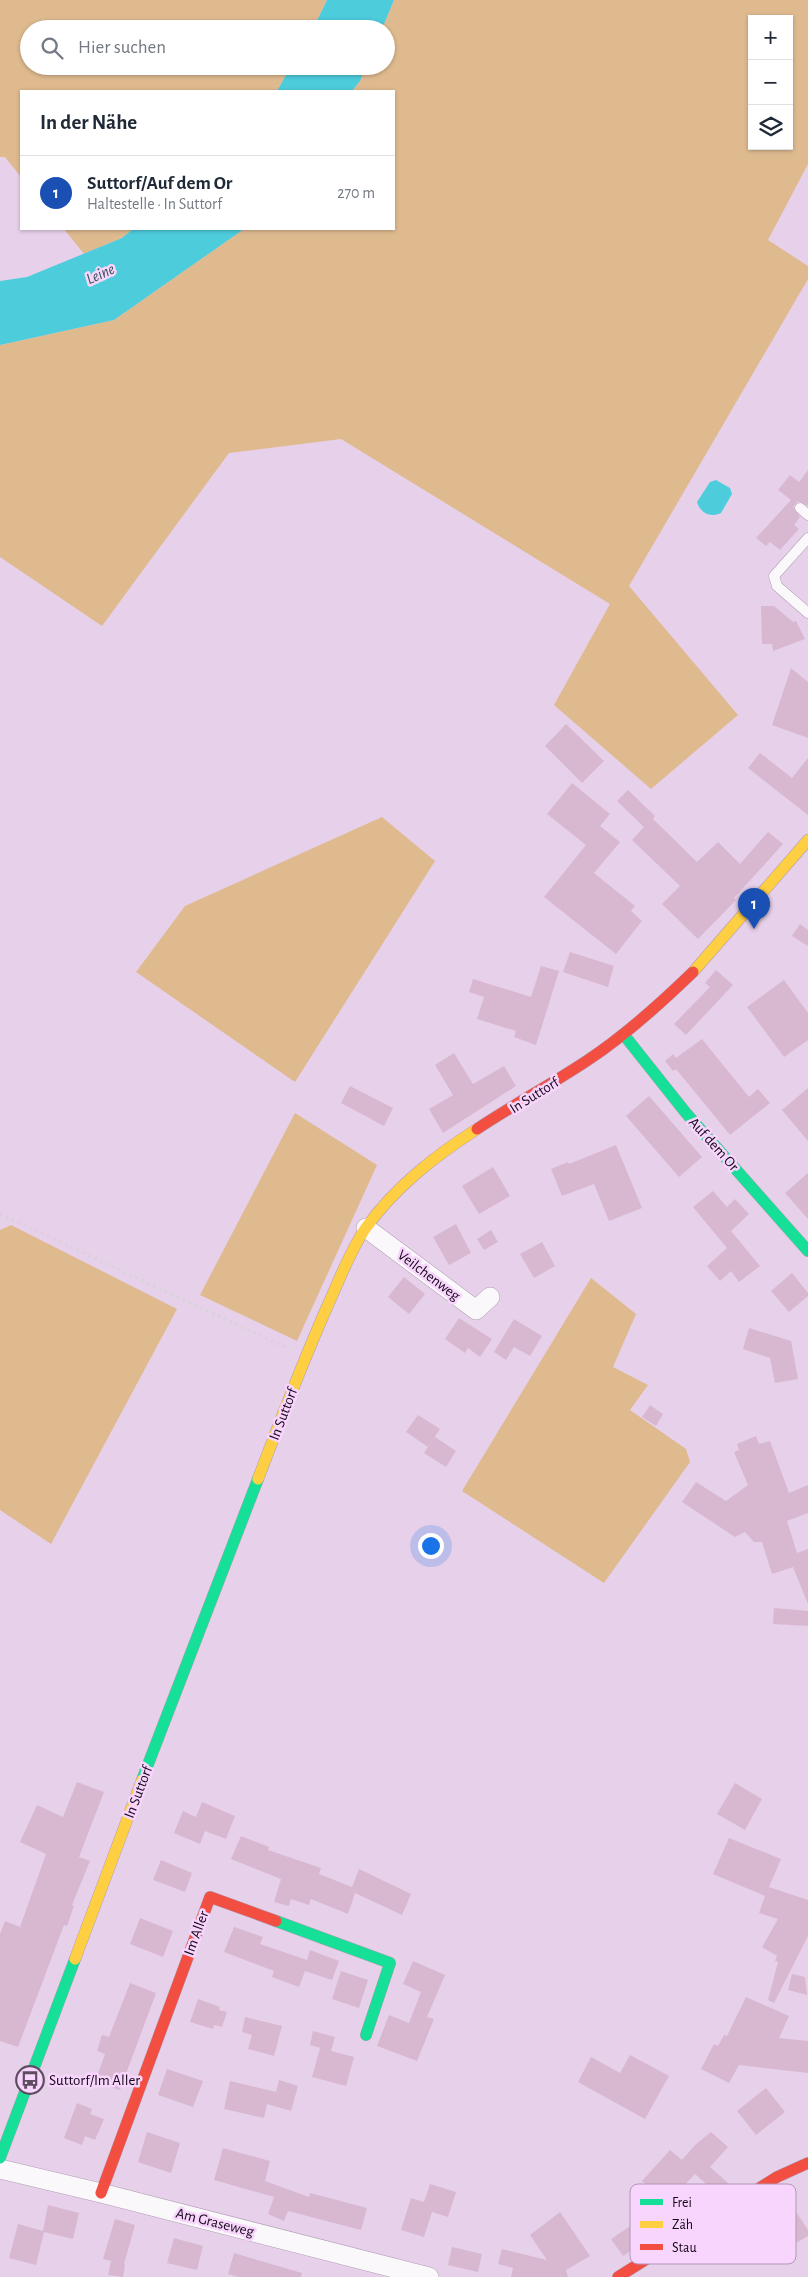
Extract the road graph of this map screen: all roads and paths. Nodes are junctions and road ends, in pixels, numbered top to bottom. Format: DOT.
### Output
graph roads {
  1 [pos="800,508"];
  2 [pos="808,515"];
  3 [pos="808,538"];
  4 [pos="808,613"];
  5 [pos="808,840"];
  6 [pos="624,1034"];
  7 [pos="0,1214"];
  8 [pos="366,1228"];
  9 [pos="808,1251"];
  10 [pos="490,1298"];
  11 [pos="305,1356"];
  12 [pos="366,2035"];
  13 [pos="0,2158"];
  14 [pos="808,2163"];
  15 [pos="0,2169"];
  16 [pos="767,2184"];
  17 [pos="101,2193"];
  18 [pos="639,2264"];
  19 [pos="429,2277"];
  20 [pos="618,2277"];
  1 -- 2 [label="lane"];
  3 -- 4 [label="lane"];
  5 -- 6 [label="main road, In Suttorf"];
  6 -- 8 [label="main road, In Suttorf"];
  6 -- 9 [label="main road, Auf dem Or"];
  7 -- 11 [label="path"];
  8 -- 10 [label="street, Veilchenweg"];
  8 -- 11 [label="main road, In Suttorf"];
  11 -- 13 [label="main road, In Suttorf"];
  12 -- 17 [label="main road, Im Aller"];
  14 -- 16 [label="main road"];
  15 -- 17 [label="street, Am Graseweg"];
  17 -- 19 [label="street, Am Graseweg"];
  18 -- 20 [label="main road"];
}
